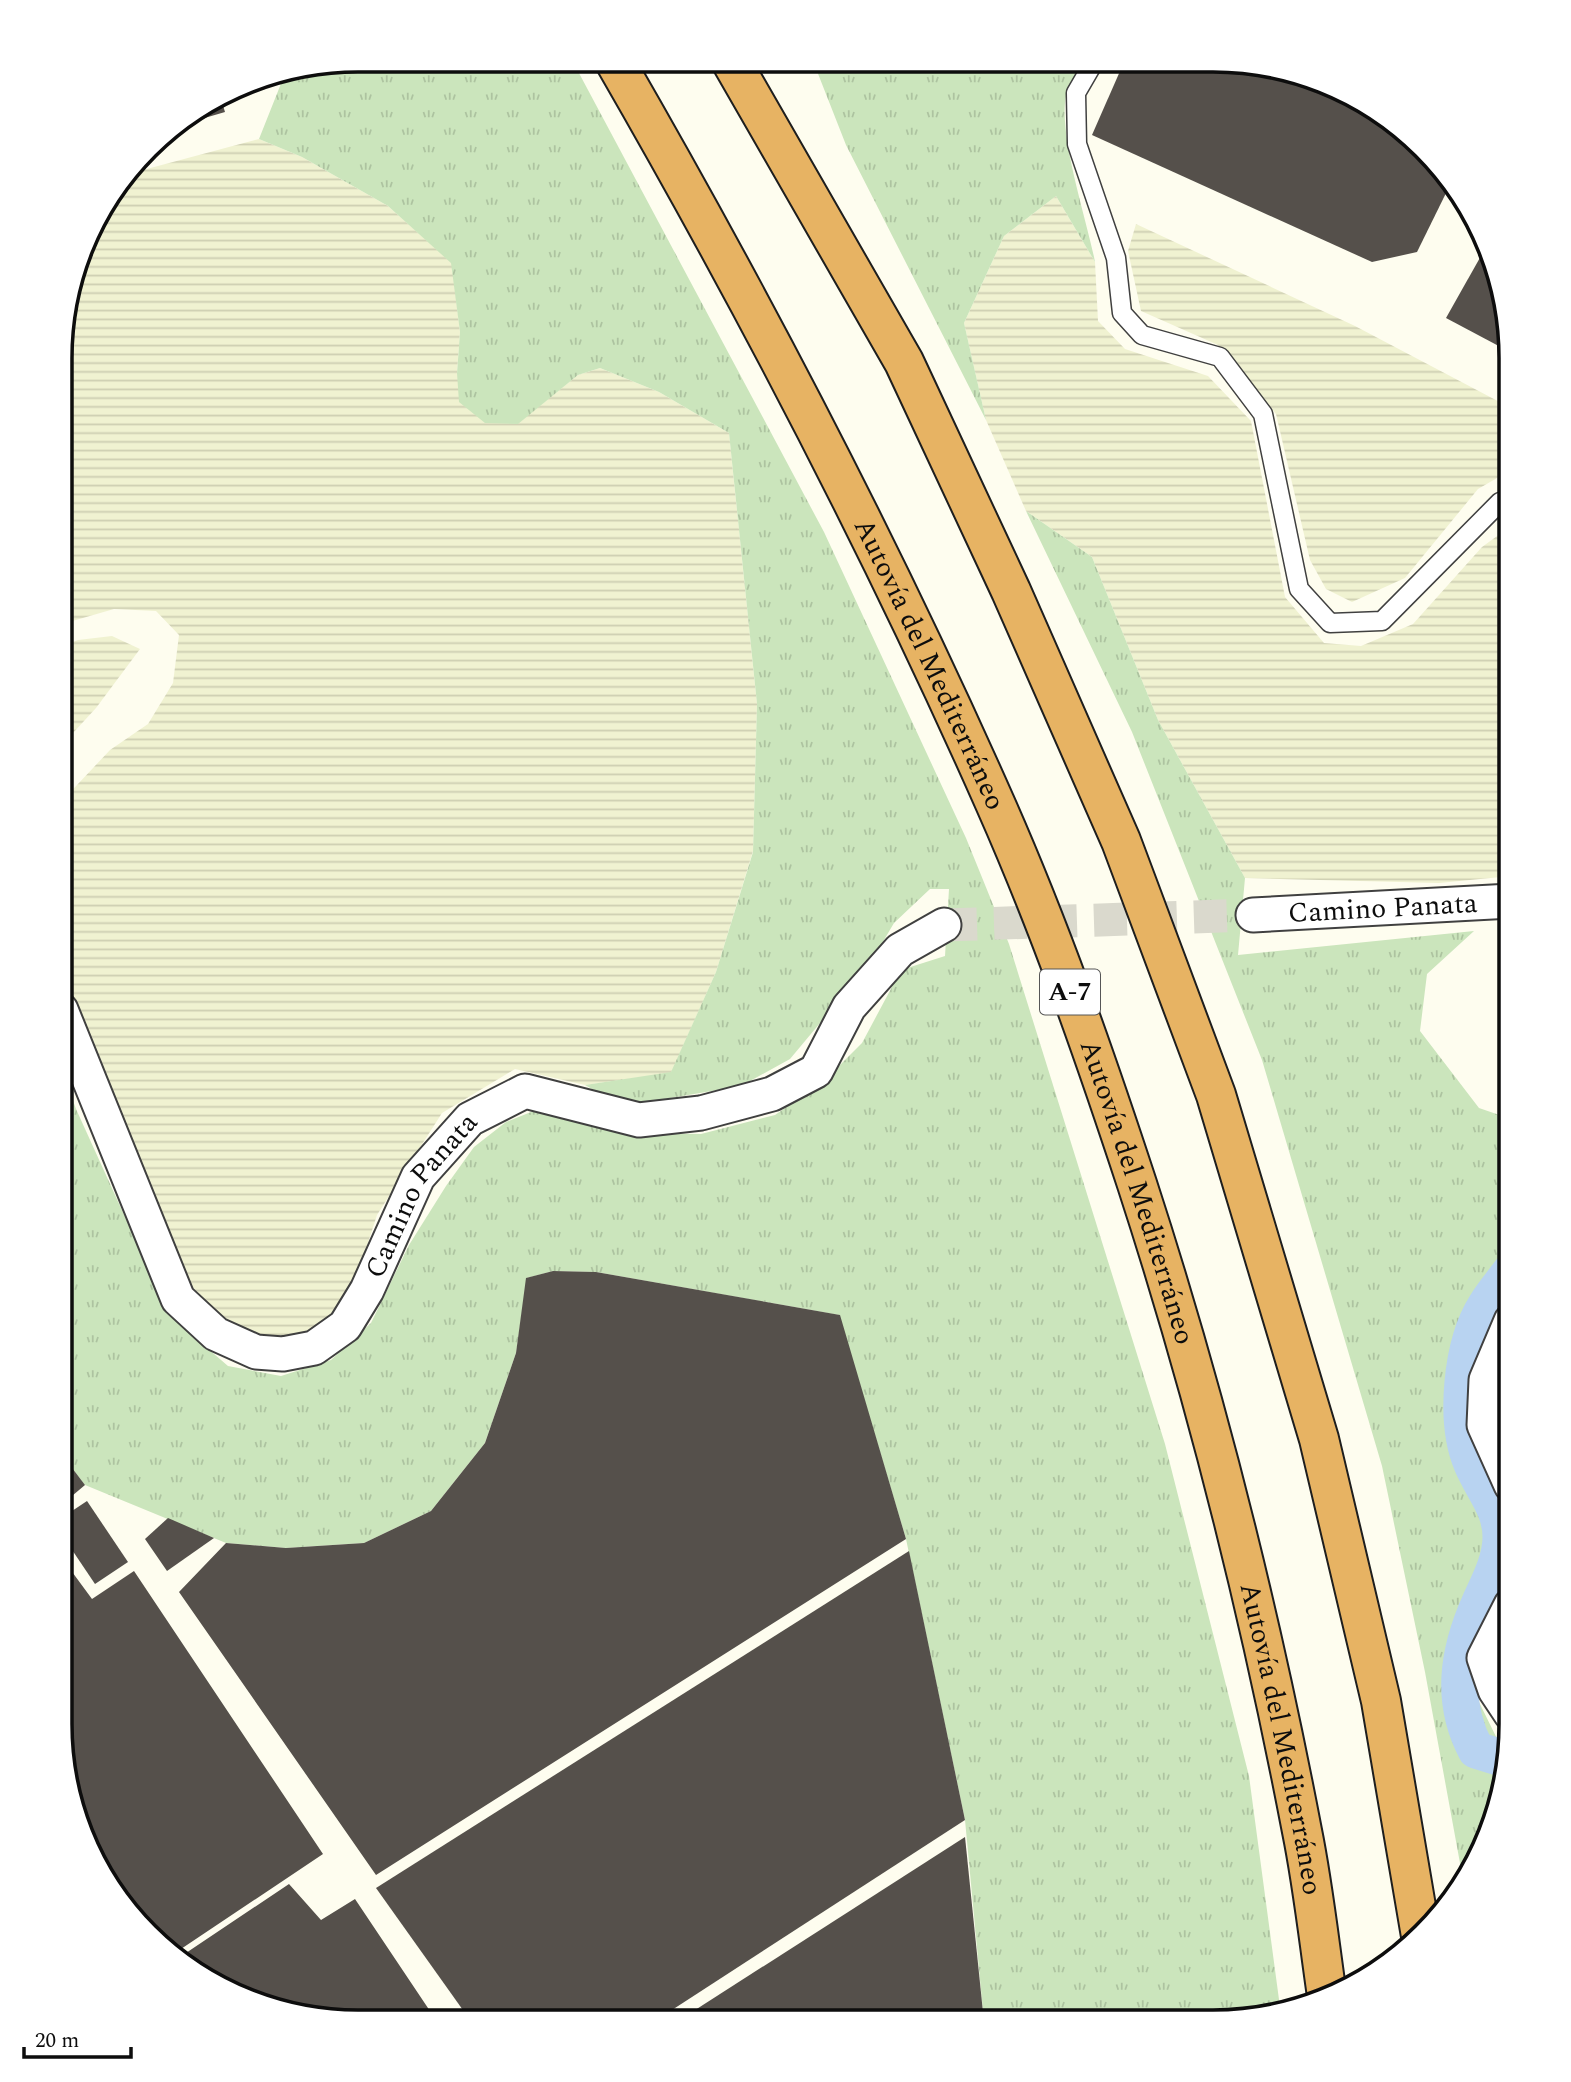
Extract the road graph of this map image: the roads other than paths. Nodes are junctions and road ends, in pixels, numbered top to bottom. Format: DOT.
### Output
graph roads {
  1 [pos="621,72"];
  2 [pos="737,72"];
  3 [pos="1088,72"];
  4 [pos="1499,503"];
  5 [pos="1499,902"];
  6 [pos="1253,915"];
  7 [pos="944,925"];
  8 [pos="72,1037"];
  9 [pos="1499,1349"];
  10 [pos="1499,1459"];
  11 [pos="1499,1629"];
  12 [pos="1499,1696"];
  13 [pos="1419,1924"];
  14 [pos="1325,1988"];
  1 -- 14 [label="highway, Autovía del Mediterráneo / A-7"];
  2 -- 13 [label="highway"];
  3 -- 4 [label="lane"];
  5 -- 6 [label="street, Camino Panata"];
  7 -- 8 [label="street, Camino Panata"];
  9 -- 10 [label="street"];
  11 -- 12 [label="street"];
}
